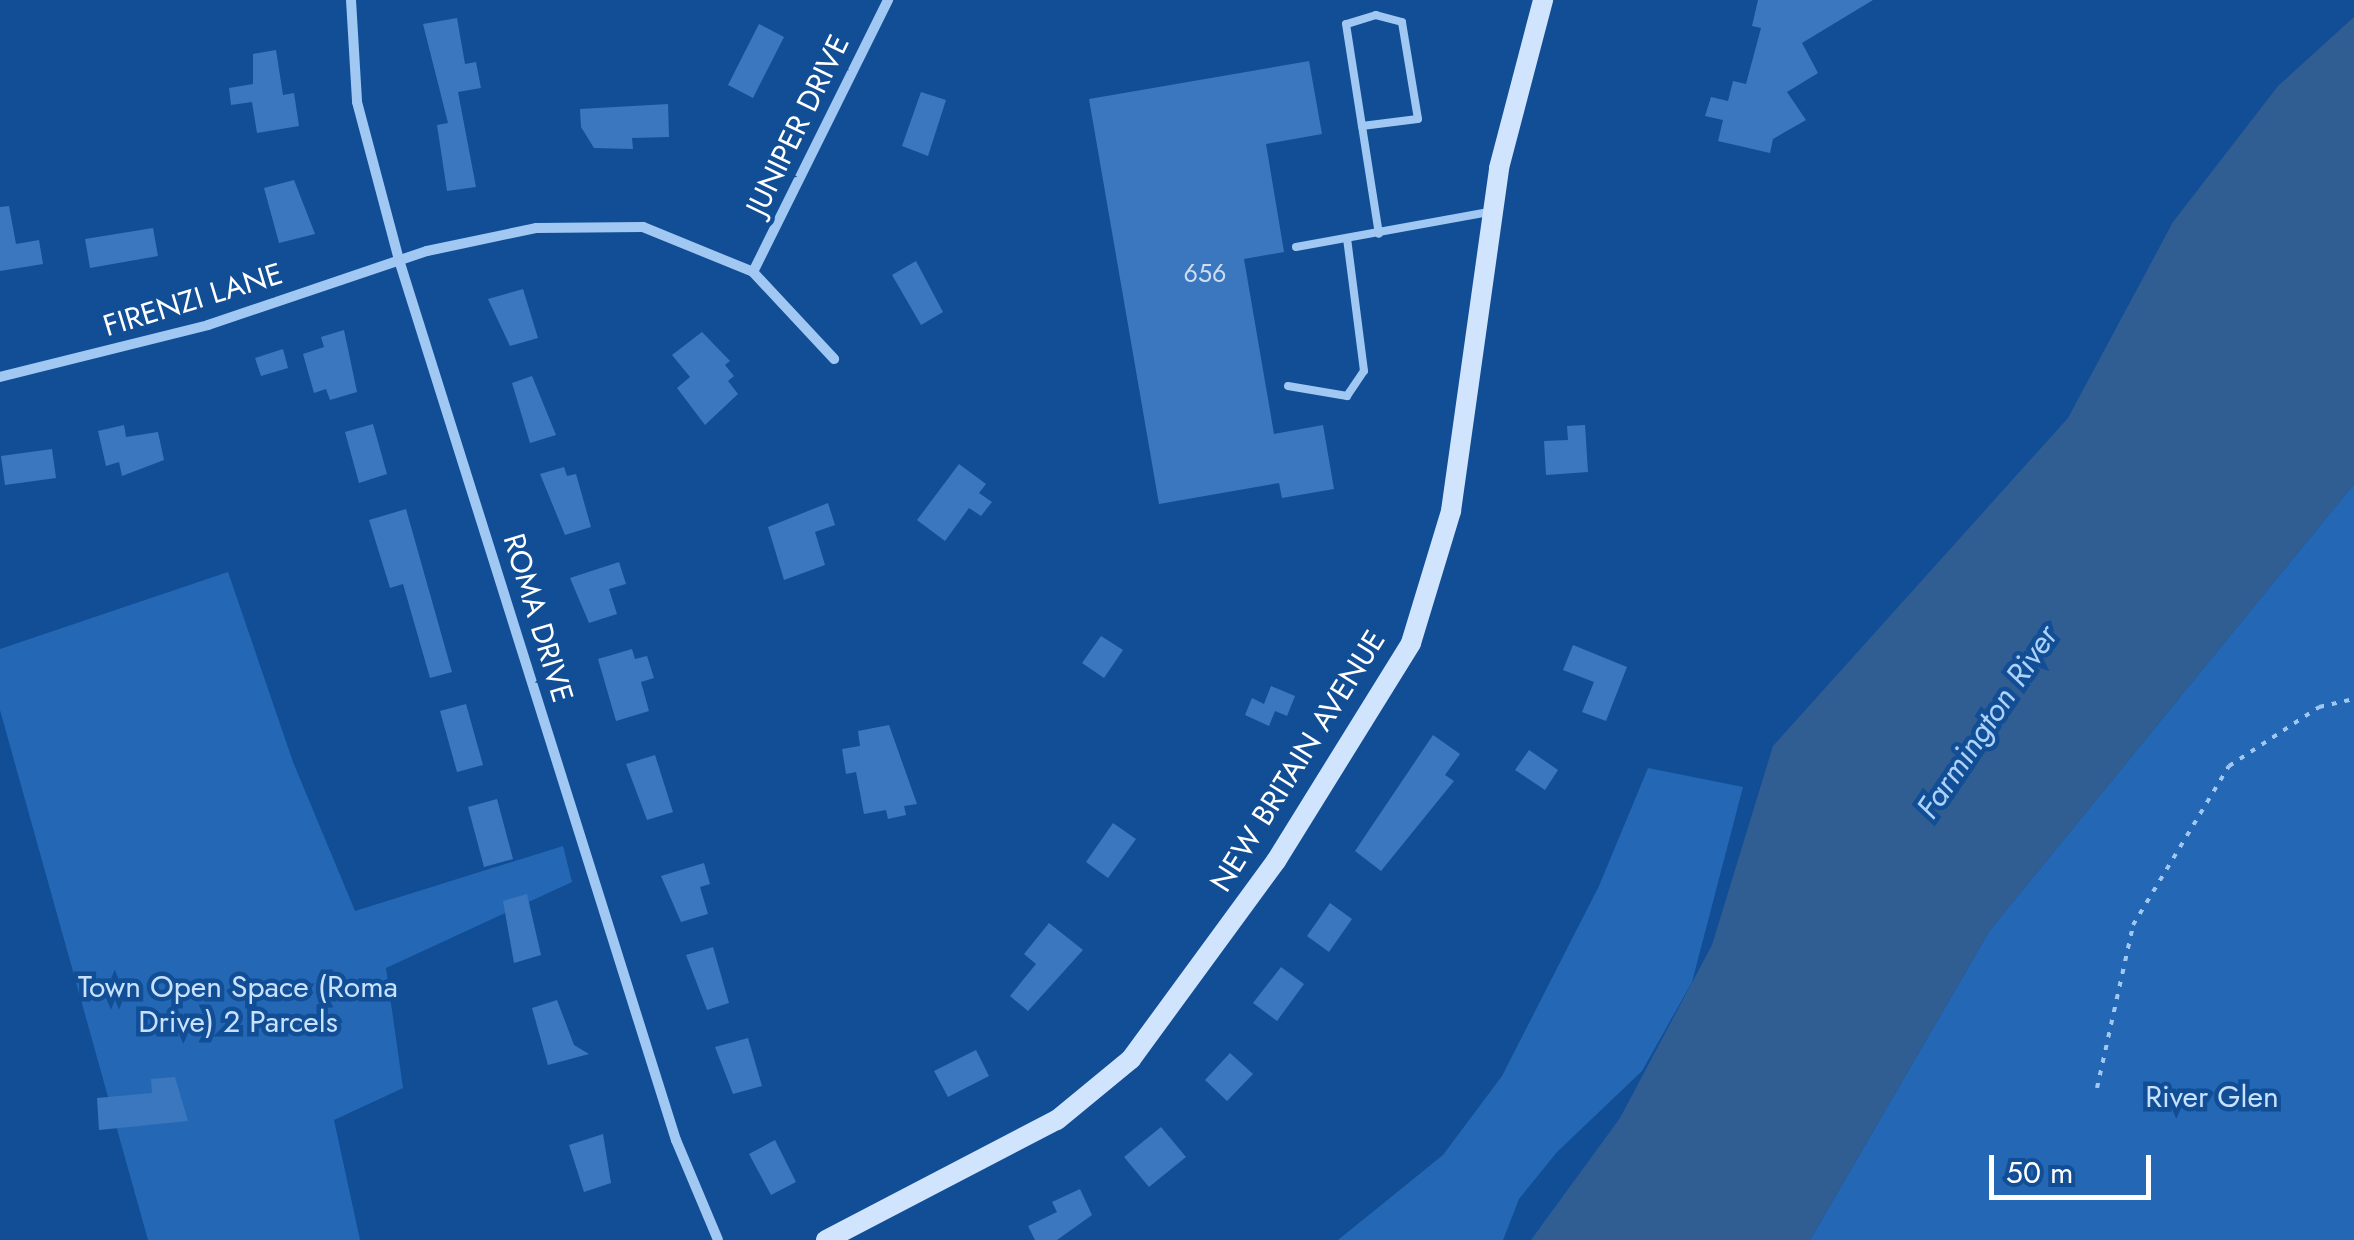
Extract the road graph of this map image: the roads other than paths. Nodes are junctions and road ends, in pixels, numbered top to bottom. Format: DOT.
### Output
graph roads {
  1 [pos="351,0"];
  2 [pos="888,0"];
  3 [pos="1542,0"];
  4 [pos="1362,126"];
  5 [pos="1493,211"];
  6 [pos="1379,234"];
  7 [pos="1346,239"];
  8 [pos="1296,246"];
  9 [pos="399,260"];
  10 [pos="753,272"];
  11 [pos="834,359"];
  12 [pos="0,377"];
  13 [pos="1288,386"];
  14 [pos="718,1240"];
  15 [pos="826,1240"];
  1 -- 9 [label="street, ROMA DRIVE"];
  2 -- 10 [label="street, JUNIPER DRIVE"];
  3 -- 5 [label="street, NEW BRITAIN AVENUE"];
  4 -- 4 [label="lane"];
  4 -- 6 [label="lane"];
  5 -- 6 [label="lane"];
  5 -- 15 [label="street, NEW BRITAIN AVENUE"];
  6 -- 7 [label="lane"];
  7 -- 8 [label="lane"];
  7 -- 13 [label="lane"];
  9 -- 10 [label="street, FIRENZI LANE"];
  9 -- 12 [label="street, FIRENZI LANE"];
  9 -- 14 [label="street, ROMA DRIVE"];
  10 -- 11 [label="street"];
}
